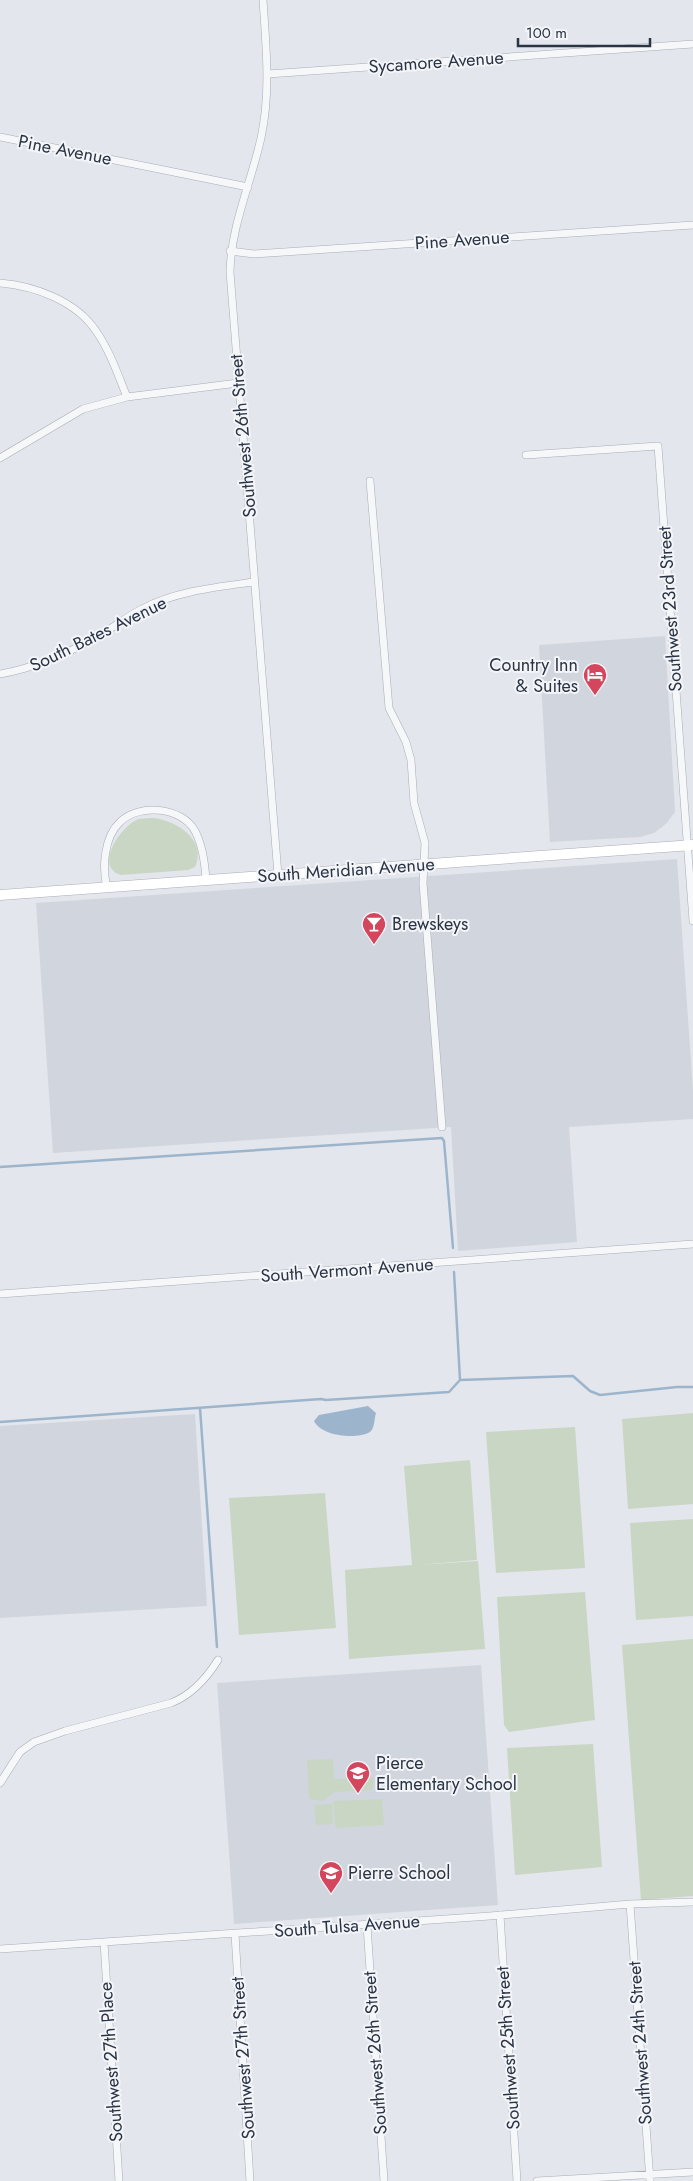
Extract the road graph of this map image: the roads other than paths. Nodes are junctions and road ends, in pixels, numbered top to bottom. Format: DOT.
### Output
graph roads {
  1 [pos="263,0"];
  2 [pos="693,44"];
  3 [pos="268,74"];
  4 [pos="0,137"];
  5 [pos="248,187"];
  6 [pos="693,225"];
  7 [pos="230,251"];
  8 [pos="0,283"];
  9 [pos="238,383"];
  10 [pos="127,397"];
  11 [pos="526,455"];
  12 [pos="0,458"];
  13 [pos="370,481"];
  14 [pos="254,582"];
  15 [pos="0,674"];
  16 [pos="690,845"];
  17 [pos="424,864"];
  18 [pos="278,875"];
  19 [pos="206,880"];
  20 [pos="107,888"];
  21 [pos="0,895"];
  22 [pos="693,921"];
  23 [pos="442,1127"];
  24 [pos="693,1244"];
  25 [pos="0,1294"];
  26 [pos="218,1660"];
  27 [pos="219,1671"];
  28 [pos="210,1673"];
  29 [pos="0,1783"];
  30 [pos="693,1902"];
  31 [pos="630,1904"];
  32 [pos="500,1916"];
  33 [pos="367,1925"];
  34 [pos="235,1934"];
  35 [pos="104,1942"];
  36 [pos="0,1949"];
  37 [pos="693,2172"];
  38 [pos="649,2178"];
  39 [pos="119,2181"];
  40 [pos="250,2181"];
  41 [pos="384,2181"];
  42 [pos="517,2181"];
  43 [pos="537,2181"];
  1 -- 3 [label="street, Southwest 26th Street"];
  2 -- 3 [label="street, Sycamore Avenue"];
  3 -- 5 [label="street, Southwest 26th Street"];
  4 -- 5 [label="street, Pine Avenue"];
  5 -- 7 [label="street, Southwest 26th Street"];
  6 -- 7 [label="street, Pine Avenue"];
  7 -- 9 [label="street, Southwest 26th Street"];
  8 -- 10 [label="street"];
  9 -- 10 [label="street"];
  9 -- 14 [label="street, Southwest 26th Street"];
  10 -- 12 [label="street"];
  11 -- 16 [label="street, Southwest 23rd Street"];
  13 -- 17 [label="street"];
  14 -- 15 [label="street, South Bates Avenue"];
  14 -- 18 [label="street, Southwest 26th Street"];
  16 -- 17 [label="main road, South Meridian Avenue"];
  16 -- 22 [label="street, Southwest 23rd Street"];
  17 -- 18 [label="main road, South Meridian Avenue"];
  17 -- 23 [label="street"];
  18 -- 19 [label="main road, South Meridian Avenue"];
  19 -- 20 [label="main road, South Meridian Avenue"];
  19 -- 20 [label="street"];
  20 -- 21 [label="main road, South Meridian Avenue"];
  24 -- 25 [label="street, South Vermont Avenue"];
  26 -- 28 [label="street"];
  27 -- 28 [label="street"];
  28 -- 29 [label="street"];
  30 -- 31 [label="street, South Tulsa Avenue"];
  31 -- 32 [label="street, South Tulsa Avenue"];
  31 -- 38 [label="street, Southwest 24th Street"];
  32 -- 33 [label="street, South Tulsa Avenue"];
  32 -- 42 [label="street, Southwest 25th Street"];
  33 -- 34 [label="street, South Tulsa Avenue"];
  33 -- 41 [label="street, Southwest 26th Street"];
  34 -- 35 [label="street, South Tulsa Avenue"];
  34 -- 40 [label="street, Southwest 27th Street"];
  35 -- 36 [label="street, South Tulsa Avenue"];
  35 -- 39 [label="street, Southwest 27th Place"];
  37 -- 38 [label="street"];
  38 -- 43 [label="street"];
}
